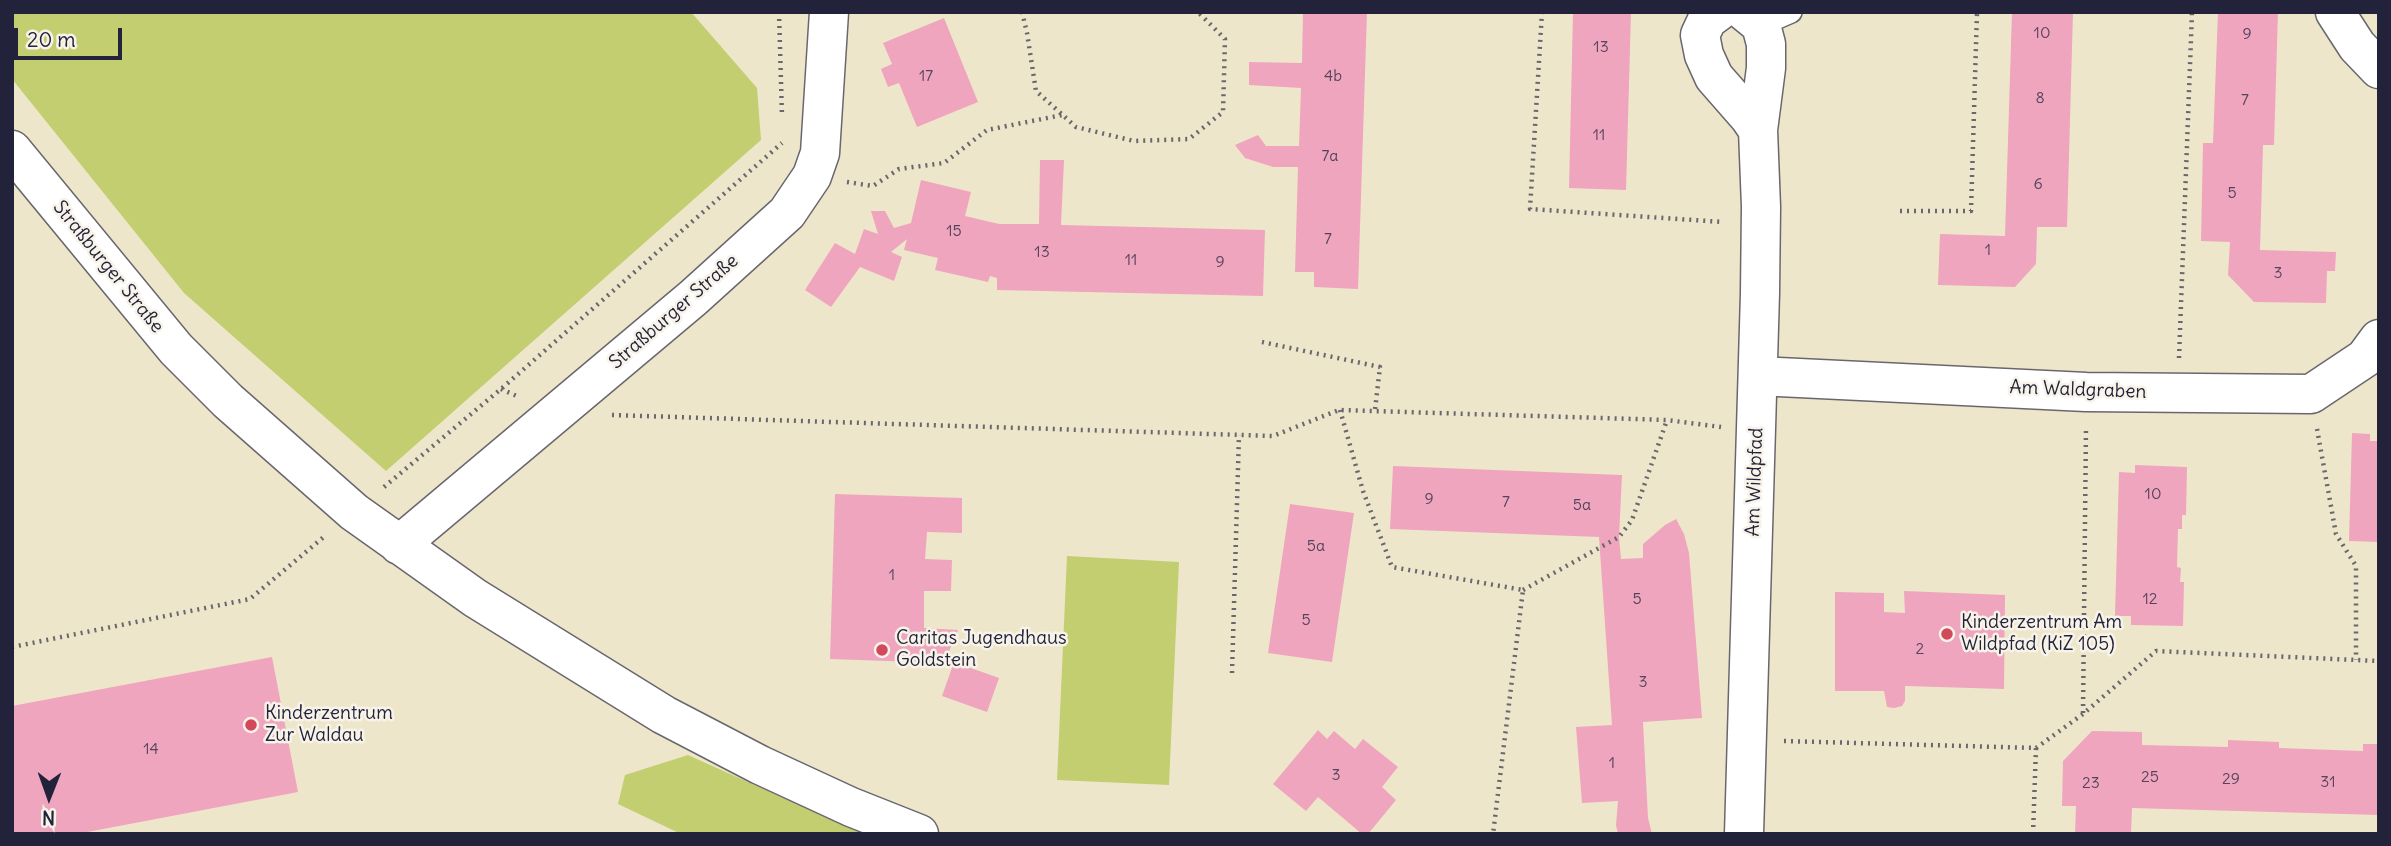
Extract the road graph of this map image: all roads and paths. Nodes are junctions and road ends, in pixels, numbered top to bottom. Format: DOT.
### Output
graph roads {
  1 [pos="779,12"];
  2 [pos="829,12"];
  3 [pos="1022,12"];
  4 [pos="1198,12"];
  5 [pos="1542,12"];
  6 [pos="1718,12"];
  7 [pos="1977,12"];
  8 [pos="2192,12"];
  9 [pos="2335,12"];
  10 [pos="1766,17"];
  11 [pos="2379,69"];
  12 [pos="1063,115"];
  13 [pos="782,117"];
  14 [pos="1758,130"];
  15 [pos="782,143"];
  16 [pos="12,150"];
  17 [pos="812,176"];
  18 [pos="1900,211"];
  19 [pos="1761,224"];
  20 [pos="2379,339"];
  21 [pos="1262,342"];
  22 [pos="1758,376"];
  23 [pos="501,389"];
  24 [pos="2086,392"];
  25 [pos="2177,392"];
  26 [pos="2311,394"];
  27 [pos="1339,410"];
  28 [pos="1375,411"];
  29 [pos="555,413"];
  30 [pos="611,415"];
  31 [pos="1667,420"];
  32 [pos="1756,431"];
  33 [pos="1239,435"];
  34 [pos="376,493"];
  35 [pos="332,530"];
  36 [pos="399,545"];
  37 [pos="1523,590"];
  38 [pos="12,647"];
  39 [pos="2356,660"];
  40 [pos="2379,661"];
  41 [pos="1232,673"];
  42 [pos="2083,714"];
  43 [pos="1746,740"];
  44 [pos="2036,748"];
  45 [pos="919,834"];
  46 [pos="1493,834"];
  47 [pos="1744,834"];
  48 [pos="2033,834"];
  1 -- 13 [label="path"];
  2 -- 17 [label="street, Straßburger Straße"];
  3 -- 12 [label="path"];
  4 -- 12 [label="path"];
  5 -- 19 [label="path"];
  6 -- 14 [label="street"];
  7 -- 18 [label="path"];
  8 -- 25 [label="path"];
  9 -- 11 [label="street"];
  10 -- 14 [label="street, Am Wildpfad"];
  12 -- 17 [label="path"];
  14 -- 19 [label="street, Am Wildpfad"];
  15 -- 23 [label="path"];
  16 -- 36 [label="street, Straßburger Straße"];
  17 -- 29 [label="street, Straßburger Straße"];
  19 -- 22 [label="street, Am Wildpfad"];
  20 -- 26 [label="street"];
  21 -- 28 [label="path"];
  22 -- 24 [label="street, Am Waldgraben"];
  22 -- 32 [label="street, Am Wildpfad"];
  23 -- 29 [label="path"];
  23 -- 34 [label="path"];
  24 -- 25 [label="street, Am Waldgraben"];
  24 -- 42 [label="path"];
  25 -- 26 [label="street, Am Waldgraben"];
  26 -- 39 [label="path"];
  27 -- 28 [label="path"];
  27 -- 33 [label="path"];
  27 -- 37 [label="path"];
  28 -- 31 [label="path"];
  29 -- 36 [label="street, Straßburger Straße"];
  30 -- 33 [label="path"];
  31 -- 32 [label="path"];
  31 -- 37 [label="path"];
  32 -- 43 [label="street, Am Wildpfad"];
  33 -- 41 [label="path"];
  35 -- 38 [label="path"];
  36 -- 45 [label="street, Straßburger Straße"];
  37 -- 46 [label="path"];
  39 -- 40 [label="path"];
  39 -- 42 [label="path"];
  42 -- 44 [label="path"];
  43 -- 44 [label="path"];
  43 -- 47 [label="street, Am Wildpfad"];
  44 -- 48 [label="path"];
}
